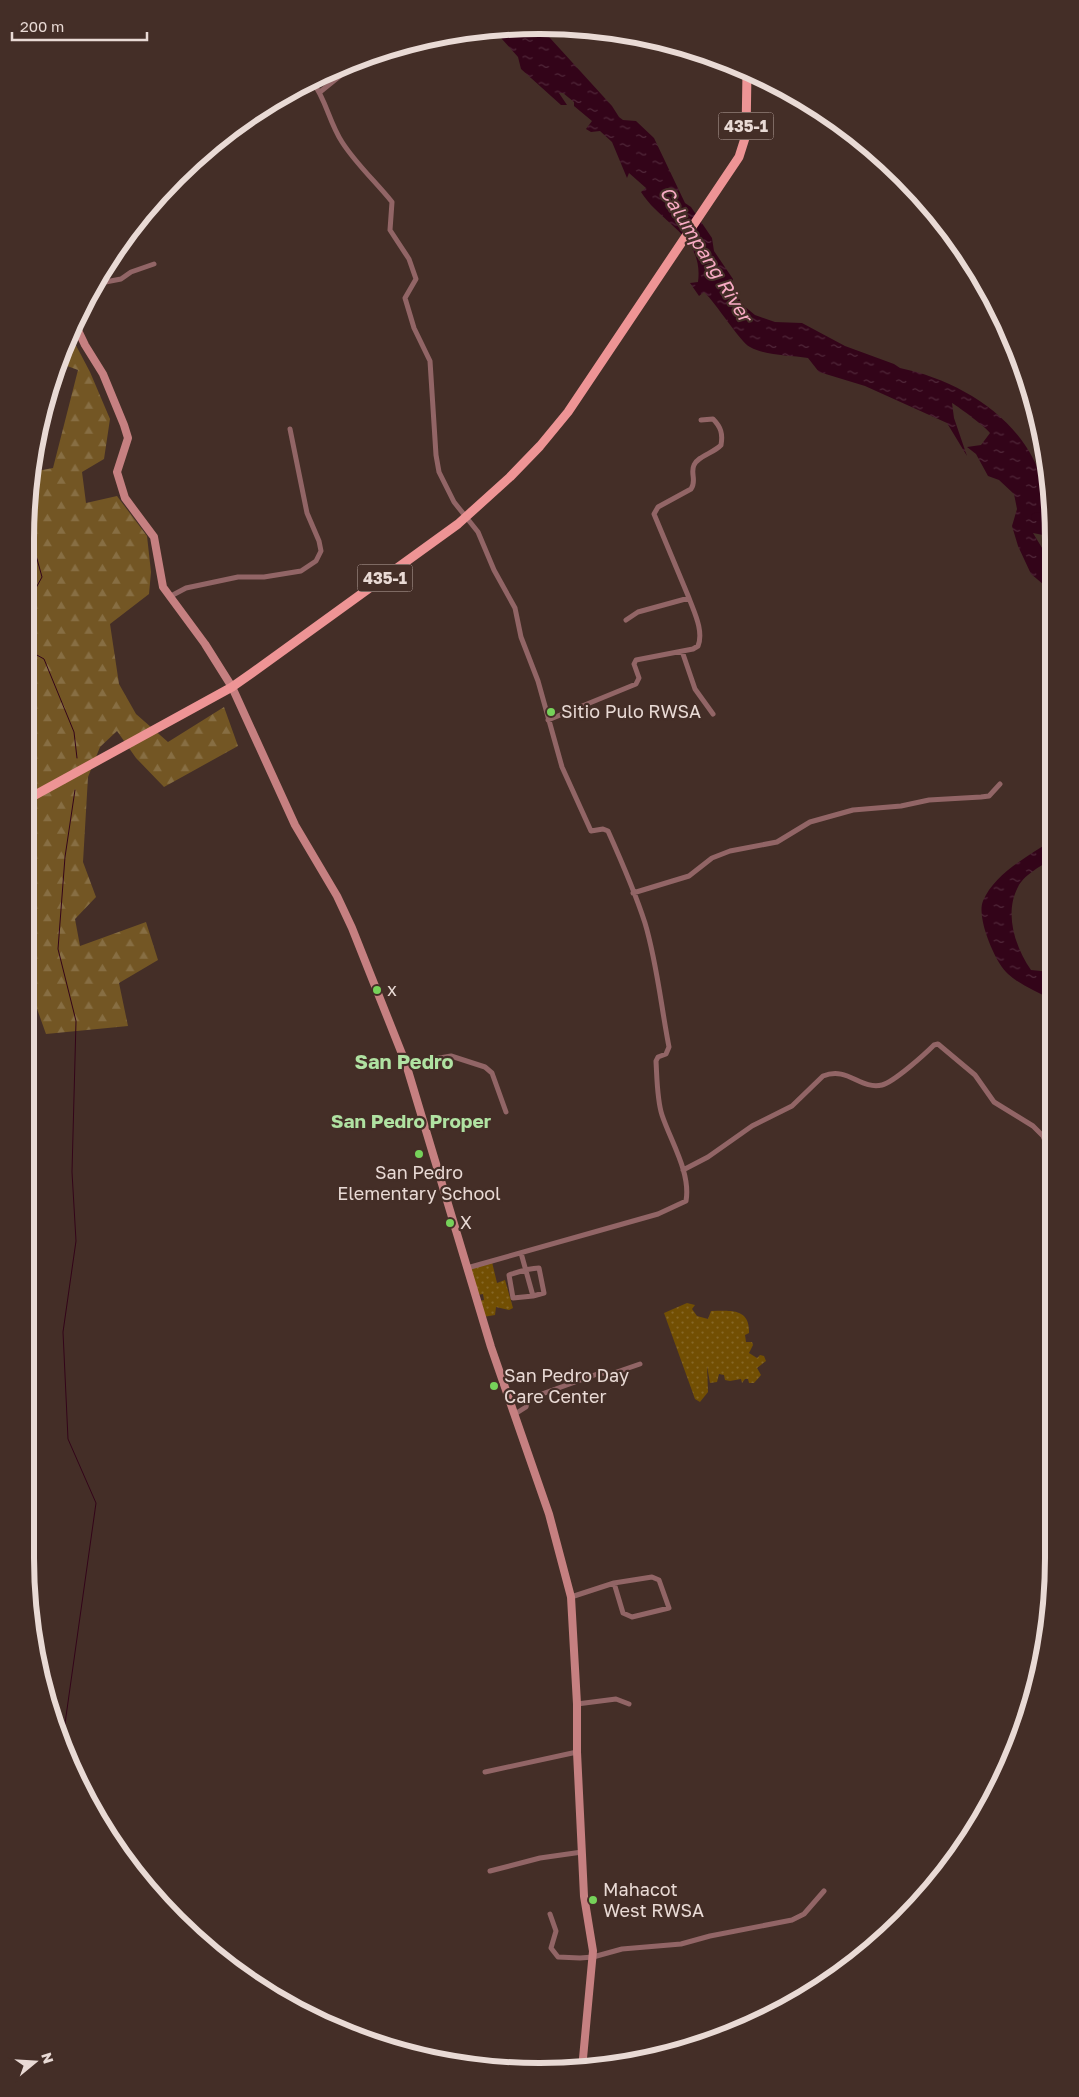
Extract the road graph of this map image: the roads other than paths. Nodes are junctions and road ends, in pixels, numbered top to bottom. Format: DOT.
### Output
graph roads {
  1 [pos="341,75"];
  2 [pos="747,78"];
  3 [pos="316,86"];
  4 [pos="320,92"];
  5 [pos="154,264"];
  6 [pos="105,282"];
  7 [pos="79,332"];
  8 [pos="702,420"];
  9 [pos="290,429"];
  10 [pos="466,518"];
  11 [pos="168,597"];
  12 [pos="689,598"];
  13 [pos="626,620"];
  14 [pos="682,651"];
  15 [pos="232,687"];
  16 [pos="713,714"];
  17 [pos="548,720"];
  18 [pos="1000,784"];
  19 [pos="34,796"];
  20 [pos="633,893"];
  21 [pos="406,1064"];
  22 [pos="506,1112"];
  23 [pos="1045,1141"];
  24 [pos="683,1170"];
  25 [pos="521,1253"];
  26 [pos="467,1268"];
  27 [pos="526,1270"];
  28 [pos="533,1296"];
  29 [pos="640,1364"];
  30 [pos="515,1414"];
  31 [pos="614,1583"];
  32 [pos="571,1597"];
  33 [pos="578,1704"];
  34 [pos="629,1704"];
  35 [pos="577,1752"];
  36 [pos="484,1772"];
  37 [pos="582,1852"];
  38 [pos="490,1871"];
  39 [pos="824,1891"];
  40 [pos="550,1914"];
  41 [pos="592,1957"];
  42 [pos="583,2061"];
  1 -- 4 [label="street"];
  2 -- 10 [label="main road, 435-1"];
  3 -- 4 [label="street"];
  4 -- 10 [label="street"];
  5 -- 6 [label="street"];
  7 -- 11 [label="street"];
  8 -- 12 [label="street"];
  9 -- 11 [label="street"];
  10 -- 15 [label="main road, 435-1"];
  10 -- 17 [label="street"];
  11 -- 15 [label="street"];
  12 -- 13 [label="street"];
  12 -- 14 [label="street"];
  14 -- 16 [label="street"];
  14 -- 17 [label="street"];
  15 -- 19 [label="main road, 435-1"];
  15 -- 21 [label="street"];
  17 -- 20 [label="street"];
  18 -- 20 [label="street"];
  20 -- 24 [label="street"];
  21 -- 22 [label="street"];
  21 -- 26 [label="street"];
  23 -- 24 [label="street"];
  24 -- 25 [label="street"];
  25 -- 26 [label="street"];
  25 -- 27 [label="street"];
  26 -- 30 [label="street"];
  27 -- 28 [label="street"];
  27 -- 28 [label="street"];
  27 -- 28 [label="street"];
  29 -- 30 [label="street"];
  30 -- 32 [label="street"];
  31 -- 31 [label="street"];
  31 -- 32 [label="street"];
  32 -- 33 [label="street"];
  33 -- 34 [label="street"];
  33 -- 35 [label="street"];
  35 -- 36 [label="street"];
  35 -- 37 [label="street"];
  37 -- 38 [label="street"];
  37 -- 41 [label="street"];
  39 -- 41 [label="street"];
  40 -- 41 [label="street"];
  41 -- 42 [label="street"];
}
